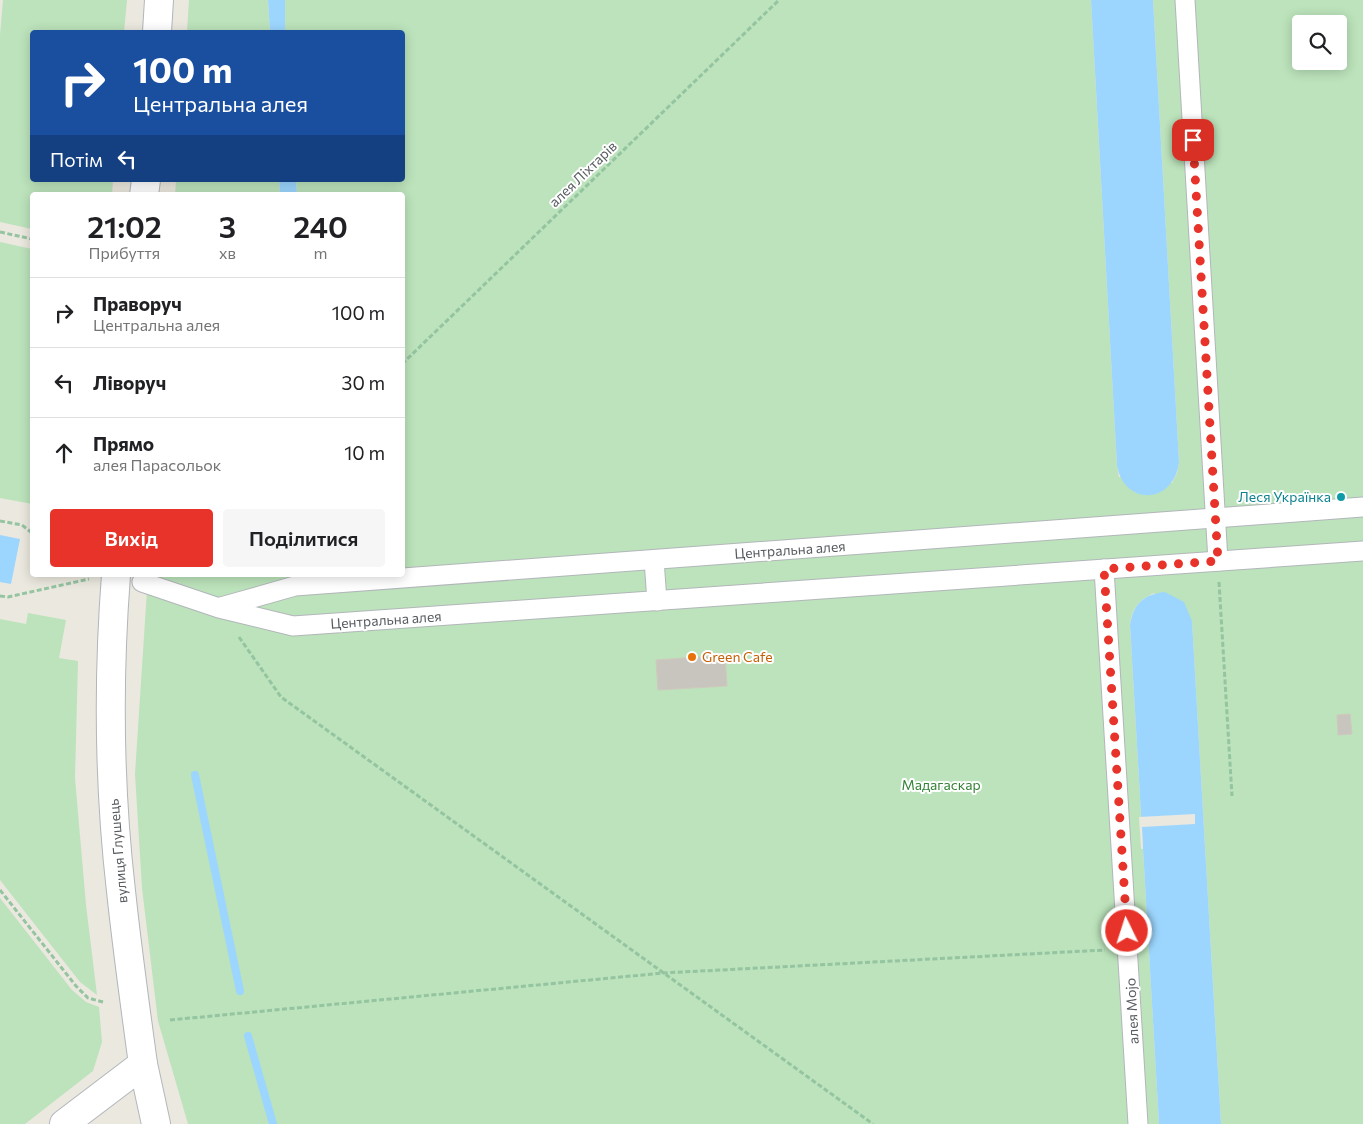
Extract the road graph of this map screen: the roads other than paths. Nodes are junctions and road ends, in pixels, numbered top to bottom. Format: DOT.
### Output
graph roads {
  1 [pos="159,0"];
  2 [pos="1184,0"];
  3 [pos="156,30"];
  4 [pos="1363,507"];
  5 [pos="1216,518"];
  6 [pos="1363,551"];
  7 [pos="654,560"];
  8 [pos="1218,561"];
  9 [pos="1104,569"];
  10 [pos="116,577"];
  11 [pos="142,582"];
  12 [pos="657,601"];
  13 [pos="219,608"];
  14 [pos="143,1064"];
  15 [pos="64,1124"];
  16 [pos="156,1124"];
  17 [pos="1138,1124"];
  1 -- 3 [label="street"];
  2 -- 5 [label="street"];
  4 -- 5 [label="street, Центральна алея"];
  5 -- 7 [label="street, Центральна алея"];
  5 -- 8 [label="street"];
  6 -- 8 [label="street, Центральна алея"];
  7 -- 12 [label="street"];
  7 -- 13 [label="street, Центральна алея"];
  8 -- 9 [label="street, Центральна алея"];
  9 -- 12 [label="street, Центральна алея"];
  9 -- 17 [label="street, алея Mojo"];
  10 -- 14 [label="street, вулиця Глушець"];
  11 -- 13 [label="street, Центральна алея"];
  12 -- 13 [label="street, Центральна алея"];
  14 -- 15 [label="street"];
  14 -- 16 [label="street, вулиця Глушець"];
}
